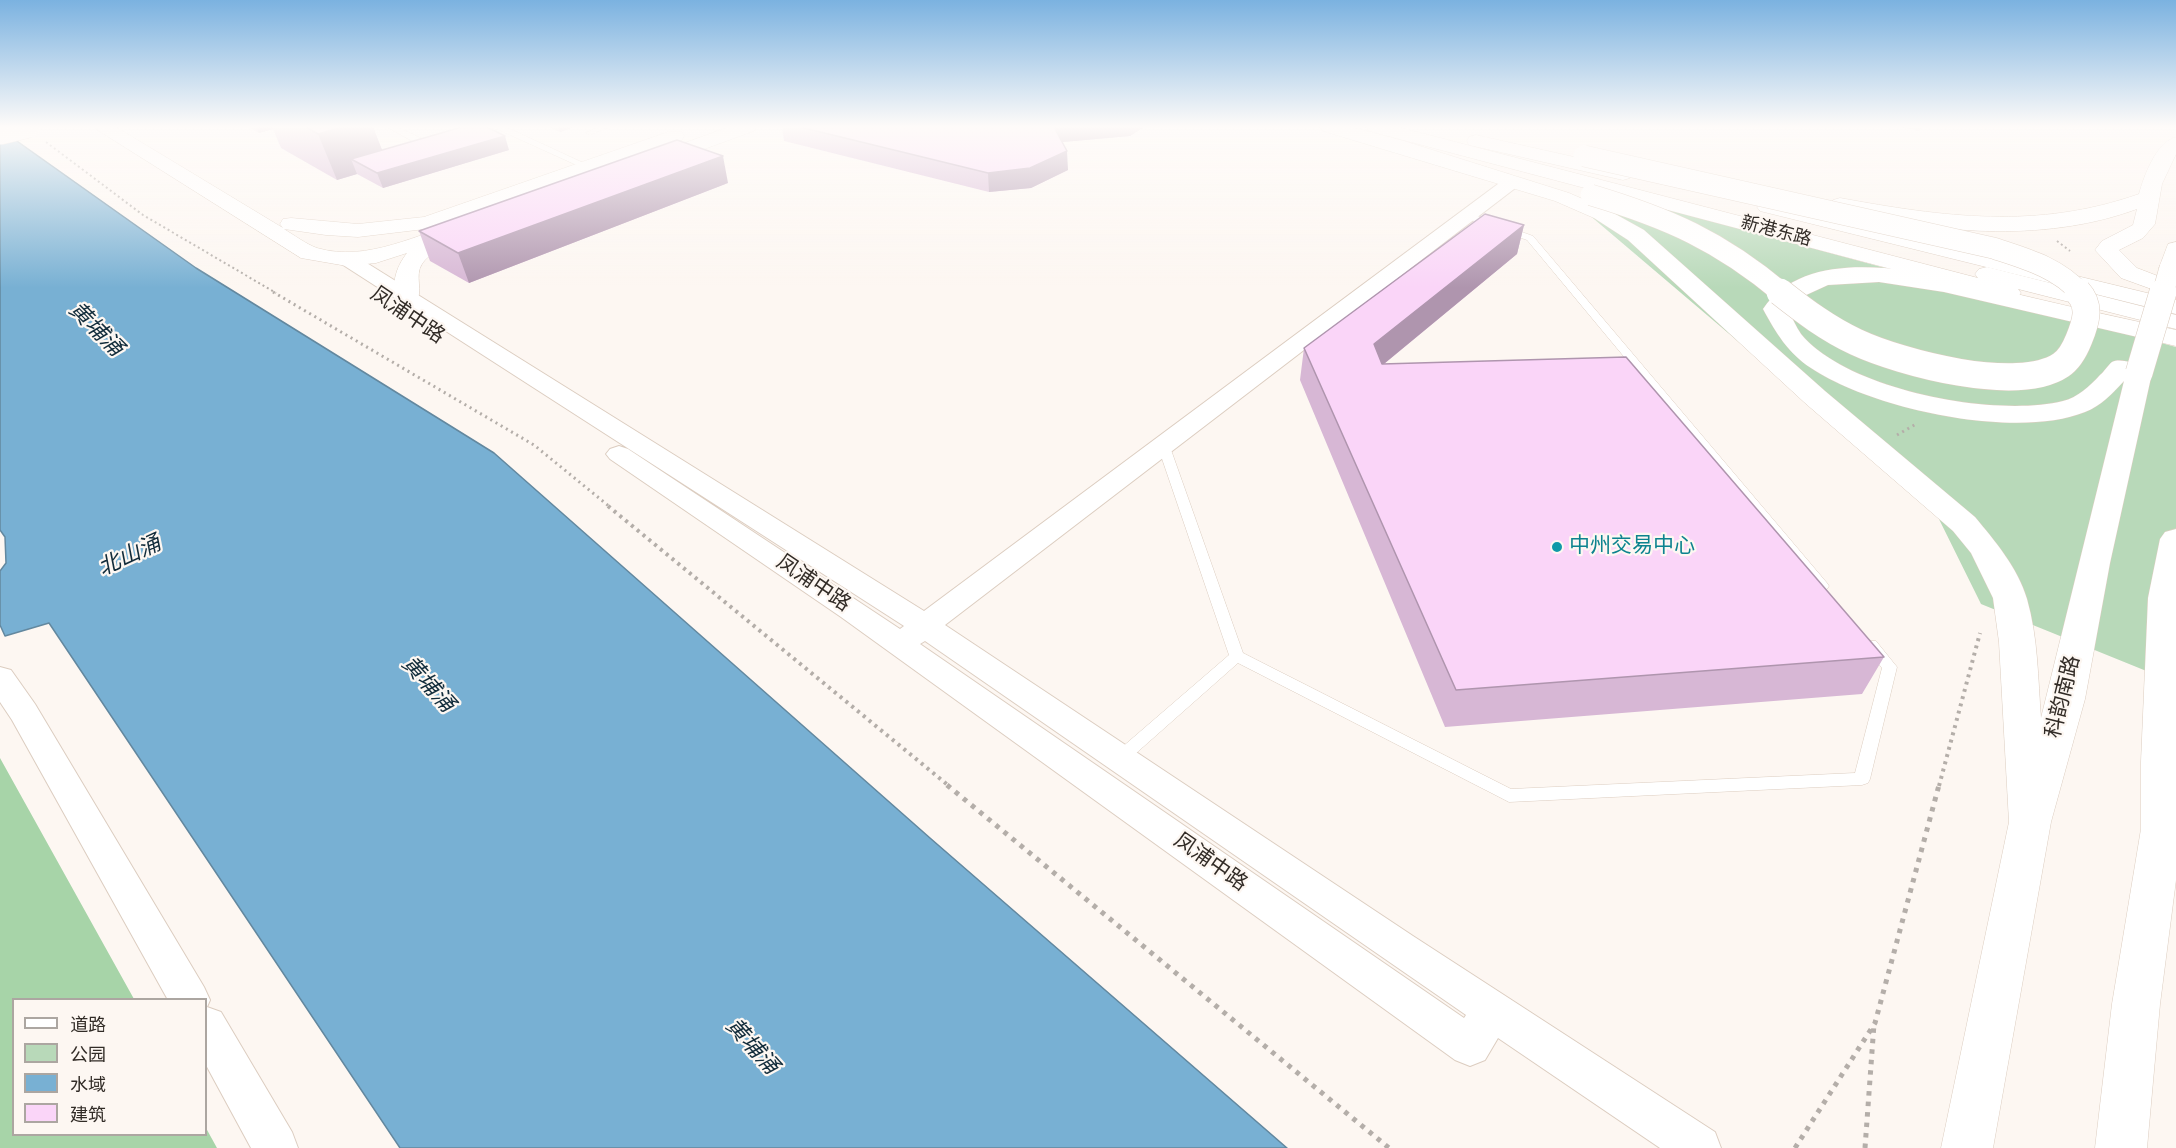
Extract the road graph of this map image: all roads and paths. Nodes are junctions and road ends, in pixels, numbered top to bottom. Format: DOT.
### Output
graph roads {
  1 [pos="97,181"];
  2 [pos="189,181"];
  3 [pos="219,181"];
  4 [pos="545,181"];
  5 [pos="597,181"];
  6 [pos="1508,181"];
  7 [pos="1540,181"];
  8 [pos="1560,181"];
  9 [pos="1653,181"];
  10 [pos="1663,181"];
  11 [pos="1691,181"];
  12 [pos="1721,181"];
  13 [pos="2155,181"];
  14 [pos="1512,182"];
  15 [pos="2148,198"];
  16 [pos="1466,215"];
  17 [pos="425,223"];
  18 [pos="291,224"];
  19 [pos="447,233"];
  20 [pos="348,268"];
  21 [pos="2174,269"];
  22 [pos="408,297"];
  23 [pos="2176,307"];
  24 [pos="2176,322"];
  25 [pos="2176,337"];
  26 [pos="2130,371"];
  27 [pos="1916,423"];
  28 [pos="1896,435"];
  29 [pos="1164,447"];
  30 [pos="2176,539"];
  31 [pos="1829,594"];
  32 [pos="925,626"];
  33 [pos="1859,630"];
  34 [pos="1980,633"];
  35 [pos="900,645"];
  36 [pos="1237,656"];
  37 [pos="0,678"];
  38 [pos="1119,759"];
  39 [pos="2169,819"];
  40 [pos="2030,822"];
  41 [pos="189,998"];
  42 [pos="1492,1011"];
  43 [pos="1875,1023"];
  44 [pos="207,1028"];
  45 [pos="276,1148"];
  46 [pos="1389,1148"];
  47 [pos="1699,1148"];
  48 [pos="1795,1148"];
  49 [pos="1865,1148"];
  50 [pos="1967,1148"];
  51 [pos="2121,1148"];
  1 -- 46 [label="path"];
  2 -- 20 [label="main road"];
  3 -- 18 [label="main road, 凤浦中路"];
  4 -- 17 [label="main road"];
  5 -- 19 [label="main road"];
  6 -- 14 [label="main road"];
  7 -- 11 [label="main road, bridge"];
  8 -- 25 [label="main road, 新港东路"];
  9 -- 24 [label="main road, 新港东路"];
  10 -- 23 [label="main road"];
  12 -- 15 [label="main road"];
  13 -- 15 [label="main road"];
  14 -- 16 [label="street"];
  14 -- 40 [label="main road"];
  15 -- 21 [label="main road"];
  16 -- 29 [label="street"];
  16 -- 31 [label="lane"];
  17 -- 18 [label="main road"];
  17 -- 20 [label="main road"];
  18 -- 20 [label="main road, 凤浦中路"];
  19 -- 20 [label="main road"];
  19 -- 22 [label="main road"];
  20 -- 22 [label="street, 凤浦中路"];
  20 -- 35 [label="street, 凤浦中路"];
  21 -- 26 [label="main road, 科韵南路, bridge"];
  22 -- 32 [label="street, 凤浦中路"];
  25 -- 26 [label="main road"];
  26 -- 40 [label="main road, 科韵南路"];
  27 -- 28 [label="path"];
  29 -- 32 [label="street"];
  29 -- 36 [label="lane"];
  30 -- 39 [label="main road"];
  32 -- 35 [label="street"];
  32 -- 38 [label="street, 凤浦中路"];
  33 -- 36 [label="lane"];
  34 -- 43 [label="path"];
  35 -- 42 [label="street, 凤浦中路"];
  36 -- 38 [label="lane"];
  37 -- 41 [label="street"];
  38 -- 42 [label="street, 凤浦中路"];
  39 -- 51 [label="main road"];
  40 -- 50 [label="main road, 科韵南路"];
  42 -- 47 [label="street, 凤浦中路"];
  43 -- 48 [label="path"];
  43 -- 49 [label="path"];
  44 -- 45 [label="street"];
}
